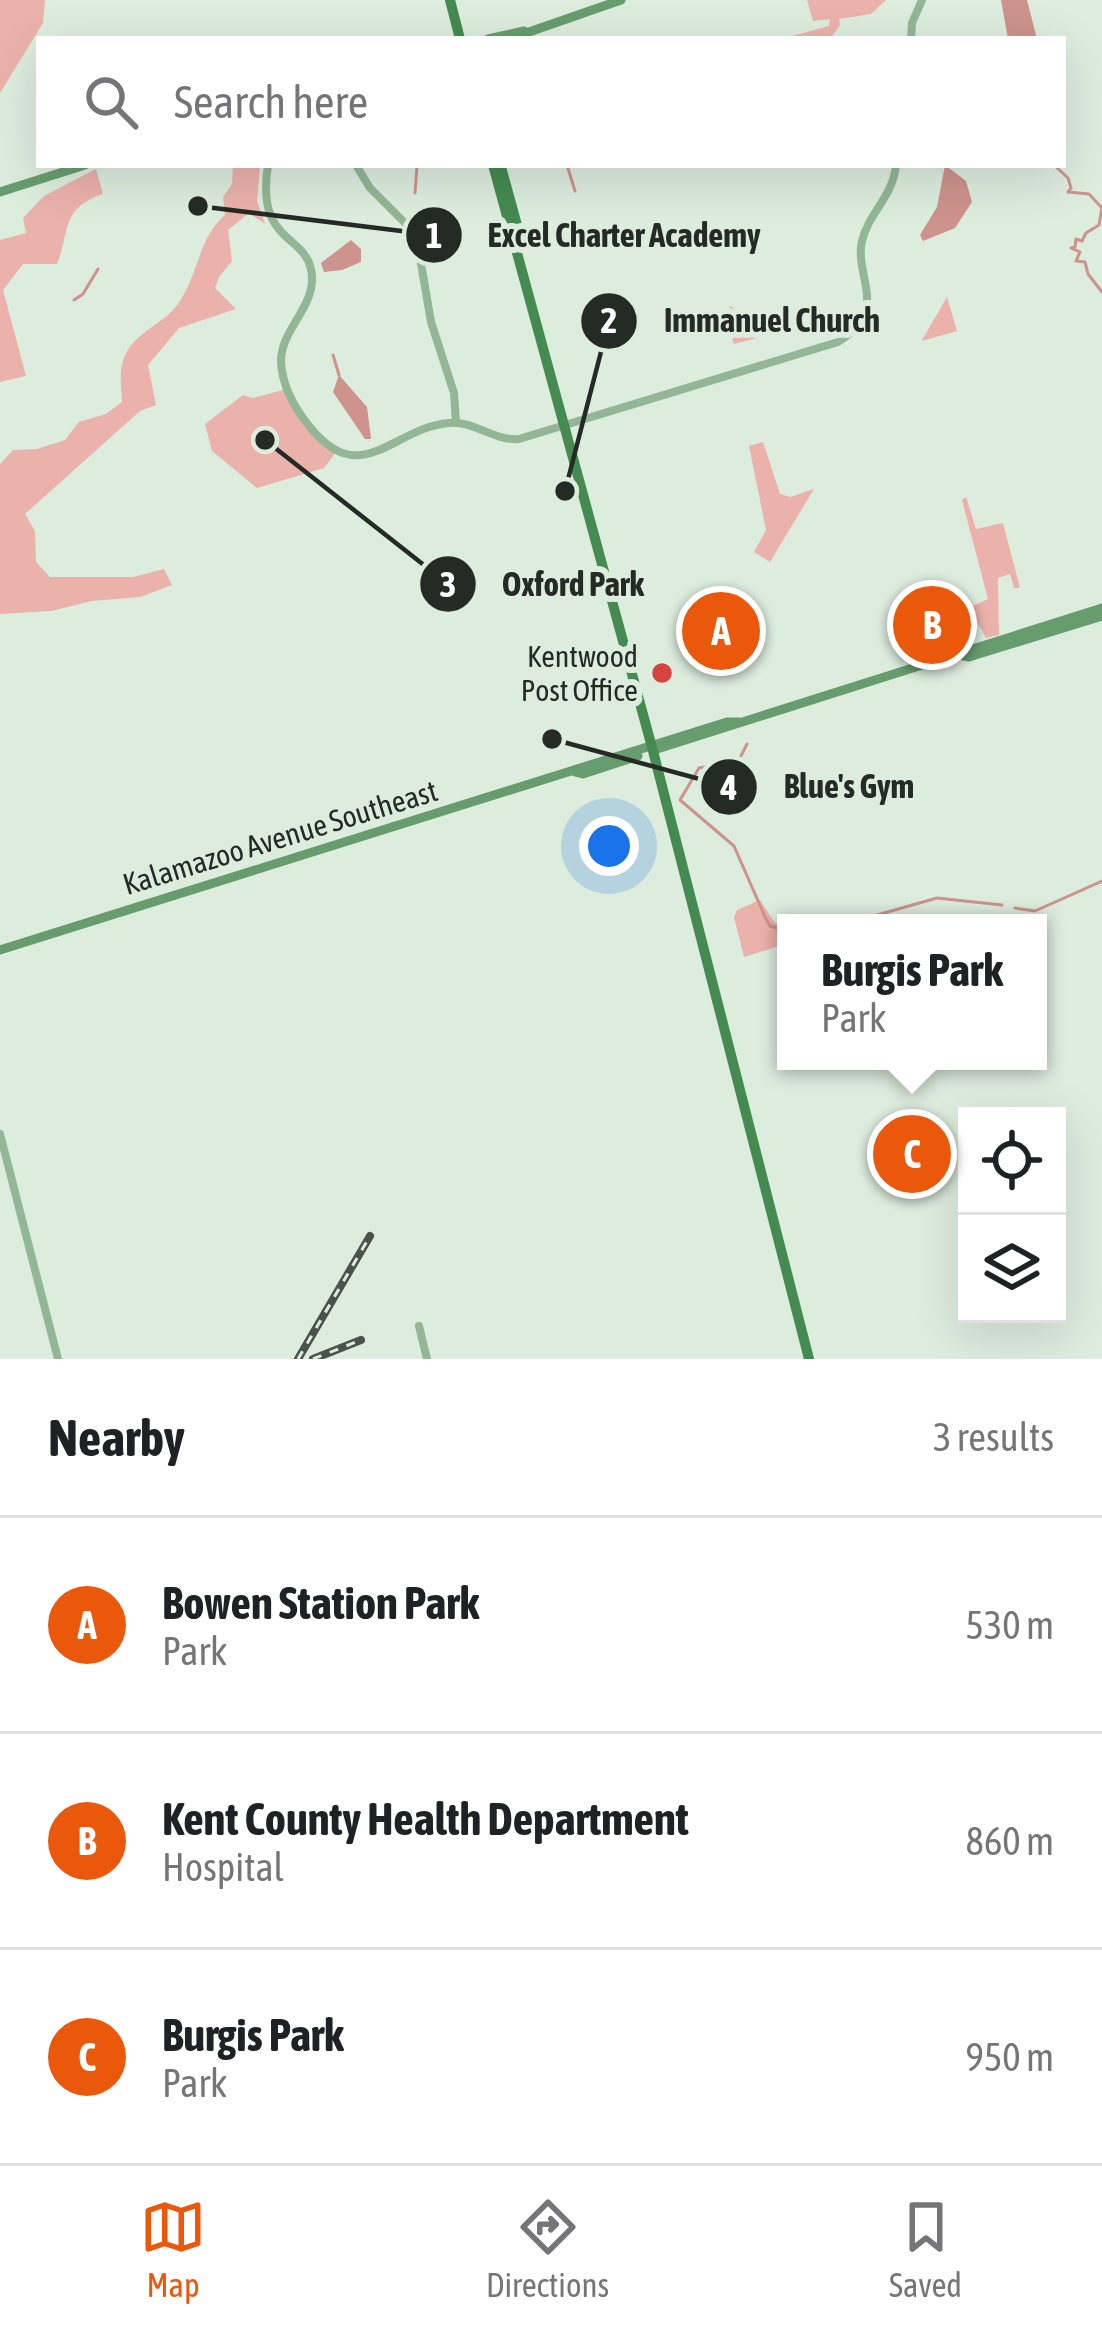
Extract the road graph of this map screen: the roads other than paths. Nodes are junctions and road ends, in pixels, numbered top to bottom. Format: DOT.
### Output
graph roads {
  1 [pos="454,0"];
  2 [pos="621,0"];
  3 [pos="922,0"];
  4 [pos="463,36"];
  5 [pos="512,36"];
  6 [pos="911,36"];
  7 [pos="76,168"];
  8 [pos="268,168"];
  9 [pos="358,168"];
  10 [pos="498,168"];
  11 [pos="895,168"];
  12 [pos="0,192"];
  13 [pos="519,247"];
  14 [pos="547,352"];
  15 [pos="457,423"];
  16 [pos="567,426"];
  17 [pos="578,481"];
  18 [pos="591,501"];
  19 [pos="599,543"];
  20 [pos="1102,612"];
  21 [pos="1065,619"];
  22 [pos="1040,634"];
  23 [pos="960,655"];
  24 [pos="655,747"];
  25 [pos="0,950"];
  26 [pos="0,1134"];
  27 [pos="781,1237"];
  28 [pos="795,1306"];
  29 [pos="805,1317"];
  30 [pos="418,1326"];
  31 [pos="58,1359"];
  32 [pos="427,1359"];
  33 [pos="813,1359"];
  1 -- 4 [label="main road"];
  2 -- 5 [label="main road"];
  3 -- 6 [label="street"];
  7 -- 12 [label="main road"];
  8 -- 15 [label="street"];
  9 -- 15 [label="street"];
  10 -- 13 [label="main road"];
  11 -- 16 [label="street"];
  13 -- 14 [label="main road"];
  13 -- 14 [label="main road"];
  14 -- 16 [label="main road"];
  15 -- 16 [label="street"];
  16 -- 17 [label="main road"];
  16 -- 18 [label="main road"];
  17 -- 18 [label="main road"];
  17 -- 19 [label="main road"];
  18 -- 19 [label="main road"];
  19 -- 24 [label="main road"];
  20 -- 21 [label="main road, Kalamazoo Avenue Southeast"];
  20 -- 22 [label="main road, Kalamazoo Avenue Southeast"];
  21 -- 22 [label="main road"];
  21 -- 23 [label="main road, Kalamazoo Avenue Southeast"];
  22 -- 23 [label="main road, Kalamazoo Avenue Southeast"];
  23 -- 24 [label="main road, Kalamazoo Avenue Southeast"];
  24 -- 25 [label="main road, Kalamazoo Avenue Southeast"];
  24 -- 27 [label="main road"];
  26 -- 31 [label="street"];
  27 -- 28 [label="main road"];
  27 -- 29 [label="main road"];
  28 -- 29 [label="main road"];
  28 -- 33 [label="main road"];
  29 -- 33 [label="main road"];
  30 -- 32 [label="street"];
}
